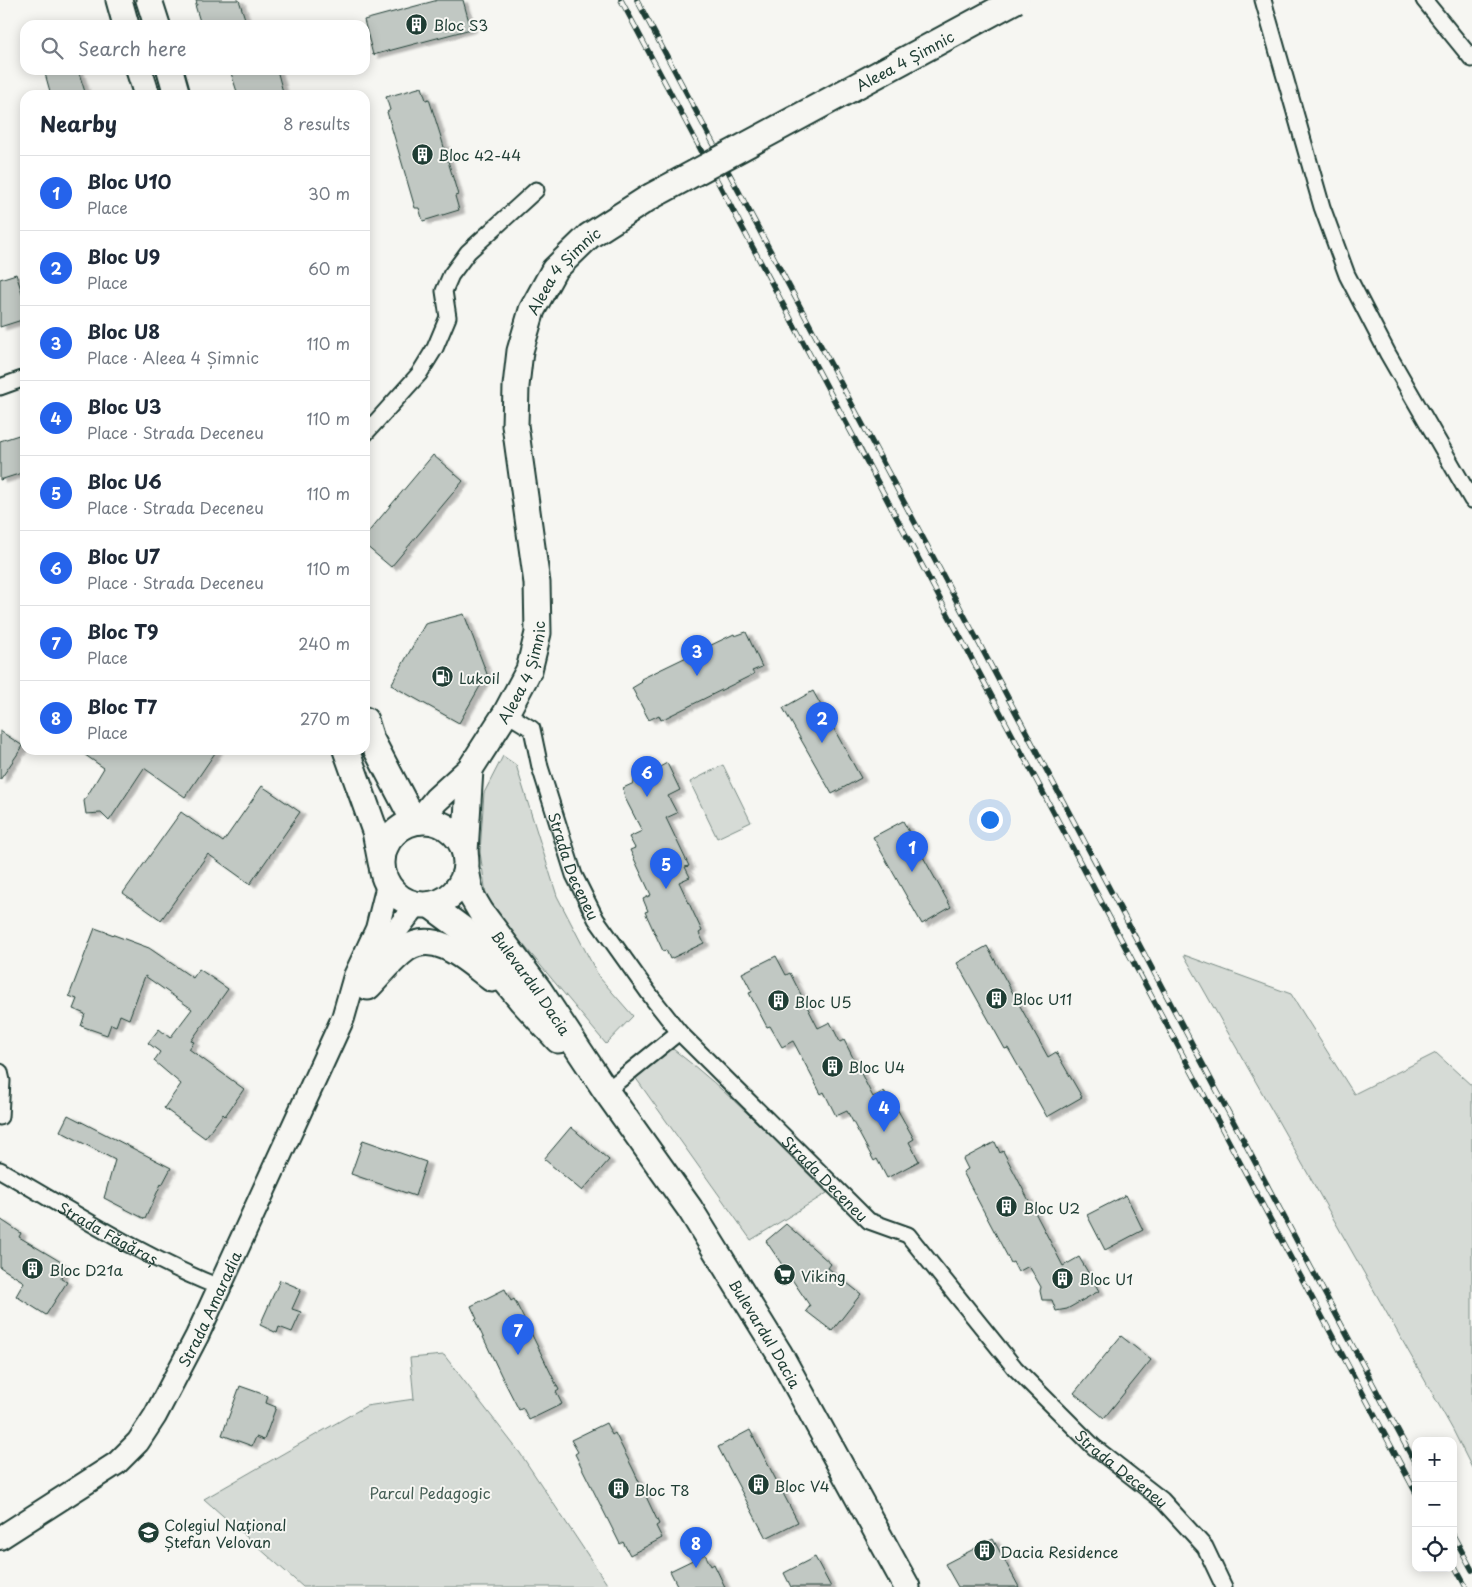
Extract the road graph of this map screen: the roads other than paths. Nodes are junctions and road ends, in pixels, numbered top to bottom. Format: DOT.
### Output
graph roads {
  1 [pos="119,0"];
  2 [pos="149,0"];
  3 [pos="1016,0"];
  4 [pos="1263,0"];
  5 [pos="1424,0"];
  6 [pos="125,20"];
  7 [pos="155,20"];
  8 [pos="1472,59"];
  9 [pos="141,75"];
  10 [pos="171,75"];
  11 [pos="145,90"];
  12 [pos="176,90"];
  13 [pos="536,190"];
  14 [pos="20,380"];
  15 [pos="0,386"];
  16 [pos="370,428"];
  17 [pos="1472,500"];
  18 [pos="506,712"];
  19 [pos="370,736"];
  20 [pos="348,755"];
  21 [pos="470,769"];
  22 [pos="416,821"];
  23 [pos="466,861"];
  24 [pos="384,876"];
  25 [pos="423,905"];
  26 [pos="368,987"];
  27 [pos="522,1001"];
  28 [pos="343,1018"];
  29 [pos="679,1032"];
  30 [pos="0,1072"];
  31 [pos="606,1091"];
  32 [pos="0,1117"];
  33 [pos="0,1170"];
  34 [pos="219,1287"];
  35 [pos="0,1538"];
  36 [pos="907,1587"];
  37 [pos="1224,1587"];
  1 -- 6 [label="main road"];
  2 -- 7 [label="main road"];
  3 -- 18 [label="main road, Aleea 4 Șimnic, bridge"];
  4 -- 17 [label="street"];
  5 -- 8 [label="street"];
  9 -- 11 [label="main road"];
  10 -- 12 [label="main road"];
  13 -- 16 [label="street"];
  14 -- 15 [label="street"];
  18 -- 21 [label="main road, Aleea 4 Șimnic"];
  18 -- 29 [label="street, Strada Deceneu"];
  19 -- 22 [label="main road"];
  20 -- 24 [label="main road"];
  21 -- 22 [label="main road, Aleea 4 Șimnic"];
  21 -- 23 [label="main road, Aleea 4 Șimnic"];
  22 -- 23 [label="main road, Bulevardul Dacia"];
  22 -- 24 [label="main road"];
  23 -- 25 [label="main road"];
  23 -- 31 [label="main road, Bulevardul Dacia"];
  24 -- 25 [label="main road, Bulevardul Dacia"];
  24 -- 28 [label="main road, Strada Amaradia"];
  25 -- 26 [label="main road, Strada Amaradia"];
  25 -- 27 [label="main road, Bulevardul Dacia"];
  26 -- 27 [label="main road"];
  26 -- 28 [label="main road, Strada Amaradia"];
  27 -- 31 [label="main road, Bulevardul Dacia"];
  28 -- 34 [label="main road, Strada Amaradia"];
  29 -- 31 [label="street"];
  29 -- 37 [label="street, Strada Deceneu"];
  30 -- 32 [label="street"];
  31 -- 36 [label="main road, Bulevardul Dacia"];
  33 -- 34 [label="street, Strada Făgăraș"];
  34 -- 35 [label="main road, Strada Amaradia"];
}
